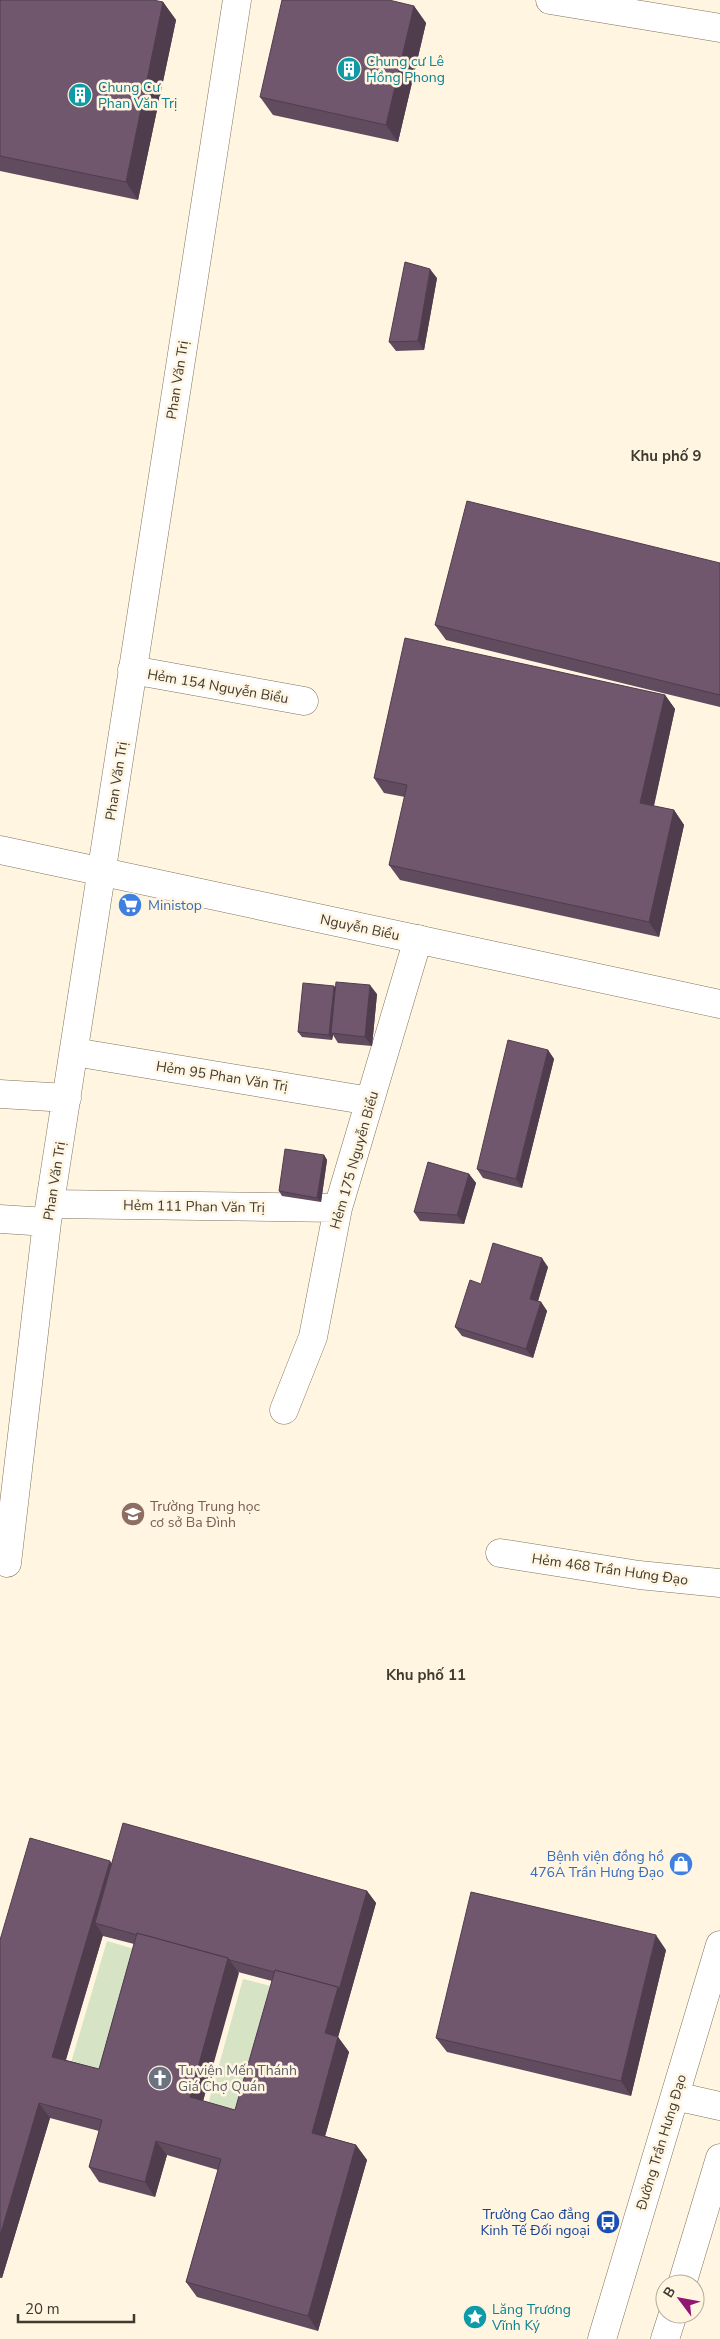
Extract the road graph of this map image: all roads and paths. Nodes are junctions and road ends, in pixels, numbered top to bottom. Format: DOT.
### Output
graph roads {
  1 [pos="237,0"];
  2 [pos="550,0"];
  3 [pos="720,28"];
  4 [pos="132,670"];
  5 [pos="304,702"];
  6 [pos="0,850"];
  7 [pos="101,872"];
  8 [pos="418,939"];
  9 [pos="720,1004"];
  10 [pos="74,1052"];
  11 [pos="0,1094"];
  12 [pos="67,1098"];
  13 [pos="370,1101"];
  14 [pos="338,1208"];
  15 [pos="49,1213"];
  16 [pos="0,1218"];
  17 [pos="284,1410"];
  18 [pos="500,1553"];
  19 [pos="7,1563"];
  20 [pos="720,1583"];
  21 [pos="720,1946"];
  22 [pos="675,2096"];
  23 [pos="720,2106"];
  24 [pos="720,2158"];
  25 [pos="685,2274"];
  26 [pos="670,2324"];
  27 [pos="602,2339"];
  28 [pos="666,2339"];
  1 -- 4 [label="street, Phan Văn Trị"];
  2 -- 3 [label="street"];
  4 -- 5 [label="street, Hẻm 154 Nguyễn Biểu"];
  4 -- 7 [label="street, Phan Văn Trị"];
  6 -- 7 [label="street, Nguyễn Biểu"];
  7 -- 8 [label="street, Nguyễn Biểu"];
  7 -- 10 [label="street, Phan Văn Trị"];
  8 -- 9 [label="street, Nguyễn Biểu"];
  8 -- 13 [label="street, Hẻm 175 Nguyễn Biểu"];
  10 -- 12 [label="street, Phan Văn Trị"];
  10 -- 13 [label="street, Hẻm 95 Phan Văn Trị"];
  11 -- 12 [label="street"];
  12 -- 15 [label="street, Phan Văn Trị"];
  13 -- 14 [label="street, Hẻm 175 Nguyễn Biểu"];
  14 -- 15 [label="street, Hẻm 111 Phan Văn Trị"];
  14 -- 17 [label="street, Hẻm 175 Nguyễn Biểu"];
  15 -- 16 [label="street, Hẻm 111 Phan Văn Trị"];
  15 -- 19 [label="street, Phan Văn Trị"];
  18 -- 20 [label="street, Hẻm 468 Trần Hưng Ðạo"];
  21 -- 22 [label="street, Đường Trần Hưng Đạo"];
  22 -- 23 [label="street"];
  22 -- 27 [label="street, Đường Trần Hưng Đạo"];
  24 -- 25 [label="street"];
  26 -- 28 [label="street"];
}
